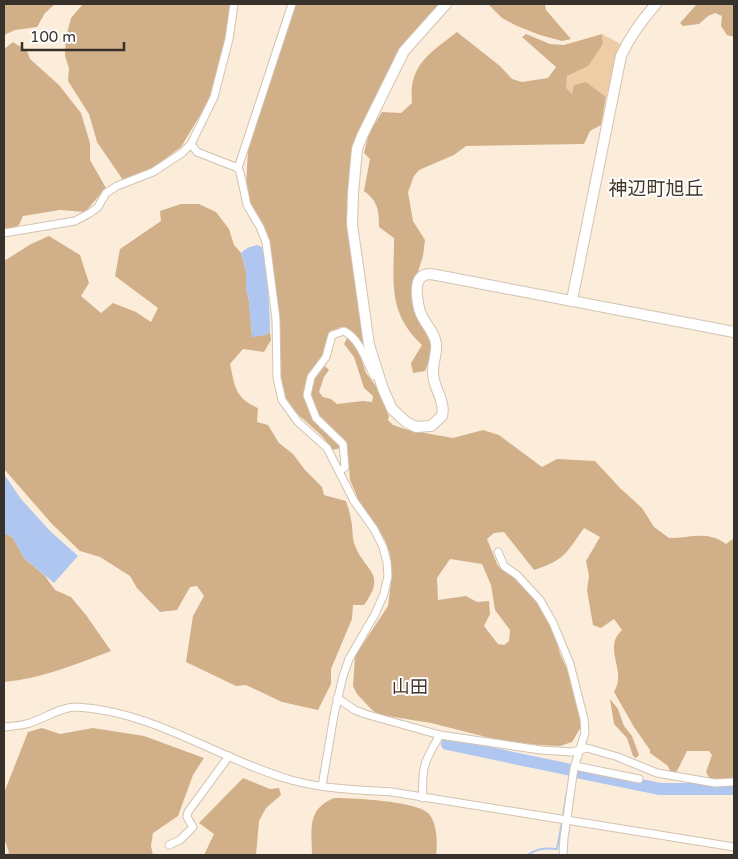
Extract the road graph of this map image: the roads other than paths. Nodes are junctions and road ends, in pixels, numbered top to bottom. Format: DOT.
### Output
graph roads {
  1 [pos="234,4"];
  2 [pos="292,4"];
  3 [pos="446,4"];
  4 [pos="656,4"];
  5 [pos="191,144"];
  6 [pos="238,168"];
  7 [pos="4,233"];
  8 [pos="572,300"];
  9 [pos="734,332"];
  10 [pos="379,376"];
  11 [pos="340,471"];
  12 [pos="498,552"];
  13 [pos="337,698"];
  14 [pos="4,726"];
  15 [pos="440,735"];
  16 [pos="579,750"];
  17 [pos="229,756"];
  18 [pos="574,769"];
  19 [pos="639,779"];
  20 [pos="734,782"];
  21 [pos="322,784"];
  22 [pos="424,798"];
  23 [pos="567,819"];
  24 [pos="169,845"];
  25 [pos="734,847"];
  26 [pos="563,854"];
  1 -- 5 [label="street"];
  2 -- 6 [label="street"];
  3 -- 10 [label="street"];
  4 -- 8 [label="street"];
  5 -- 6 [label="street"];
  5 -- 7 [label="street"];
  6 -- 11 [label="street"];
  8 -- 9 [label="street"];
  8 -- 10 [label="street"];
  10 -- 11 [label="street"];
  11 -- 13 [label="street"];
  12 -- 16 [label="street"];
  13 -- 15 [label="street"];
  13 -- 21 [label="street"];
  14 -- 17 [label="street"];
  15 -- 16 [label="street"];
  15 -- 22 [label="street"];
  16 -- 18 [label="street"];
  16 -- 20 [label="street"];
  17 -- 21 [label="street"];
  17 -- 24 [label="street"];
  18 -- 19 [label="street"];
  18 -- 23 [label="street"];
  21 -- 22 [label="street"];
  22 -- 23 [label="street"];
  23 -- 25 [label="street"];
  23 -- 26 [label="street"];
}
